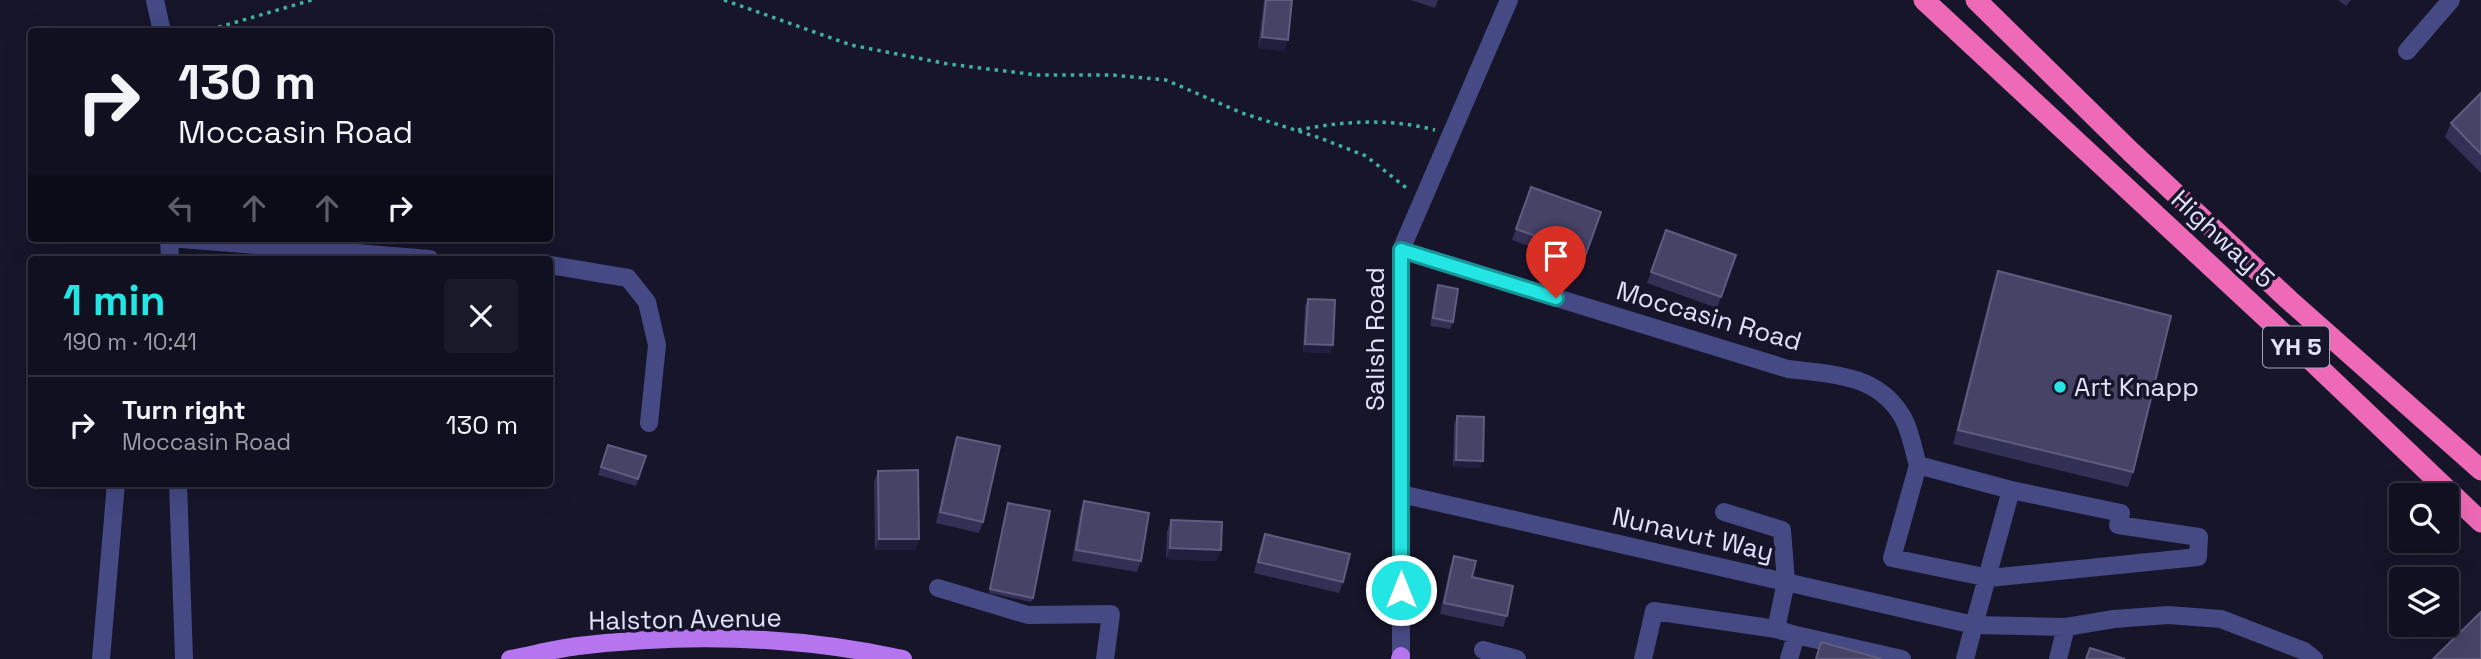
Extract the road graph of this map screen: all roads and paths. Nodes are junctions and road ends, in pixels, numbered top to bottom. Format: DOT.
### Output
graph roads {
  1 [pos="155,0"];
  2 [pos="312,0"];
  3 [pos="724,0"];
  4 [pos="1509,0"];
  5 [pos="1924,0"];
  6 [pos="1976,0"];
  7 [pos="2451,0"];
  8 [pos="161,28"];
  9 [pos="216,28"];
  10 [pos="2407,51"];
  11 [pos="1297,131"];
  12 [pos="1451,134"];
  13 [pos="1422,202"];
  14 [pos="219,242"];
  15 [pos="1401,250"];
  16 [pos="393,256"];
  17 [pos="553,266"];
  18 [pos="649,423"];
  19 [pos="1918,465"];
  20 [pos="2481,470"];
  21 [pos="116,487"];
  22 [pos="178,487"];
  23 [pos="2011,490"];
  24 [pos="1401,494"];
  25 [pos="1724,512"];
  26 [pos="2481,522"];
  27 [pos="1989,578"];
  28 [pos="1786,582"];
  29 [pos="938,587"];
  30 [pos="1974,625"];
  31 [pos="2066,627"];
  32 [pos="1776,629"];
  33 [pos="1796,635"];
  34 [pos="1483,650"];
  35 [pos="1401,658"];
  36 [pos="101,659"];
  37 [pos="184,659"];
  38 [pos="509,659"];
  39 [pos="903,659"];
  40 [pos="1105,659"];
  41 [pos="1517,659"];
  42 [pos="1643,659"];
  43 [pos="1789,659"];
  44 [pos="1902,659"];
  45 [pos="1965,659"];
  46 [pos="2058,659"];
  47 [pos="2315,659"];
  1 -- 8 [label="street"];
  2 -- 9 [label="path"];
  3 -- 11 [label="path"];
  4 -- 12 [label="street, Salish Road"];
  5 -- 26 [label="highway, Highway 5 / YH 5"];
  6 -- 20 [label="highway, Highway 5 / YH 5"];
  7 -- 10 [label="street"];
  11 -- 12 [label="path"];
  11 -- 13 [label="path"];
  12 -- 13 [label="street, Salish Road"];
  13 -- 15 [label="street, Salish Road"];
  14 -- 16 [label="street"];
  15 -- 19 [label="street, Moccasin Road"];
  15 -- 24 [label="street, Salish Road"];
  17 -- 18 [label="street"];
  19 -- 23 [label="street"];
  19 -- 27 [label="street"];
  21 -- 36 [label="street"];
  22 -- 37 [label="street"];
  23 -- 27 [label="street"];
  23 -- 27 [label="street"];
  24 -- 28 [label="street, Nunavut Way"];
  24 -- 35 [label="street, Salish Road"];
  25 -- 28 [label="street"];
  27 -- 30 [label="street"];
  28 -- 30 [label="street, Nunavut Way"];
  28 -- 32 [label="street"];
  29 -- 40 [label="street"];
  30 -- 31 [label="street, Nunavut Way"];
  30 -- 45 [label="street"];
  31 -- 46 [label="street"];
  31 -- 47 [label="street, Nunavut Way"];
  32 -- 33 [label="street"];
  32 -- 42 [label="street"];
  33 -- 43 [label="street"];
  33 -- 44 [label="street"];
  34 -- 41 [label="street"];
  38 -- 39 [label="main road, Halston Avenue"];
}
